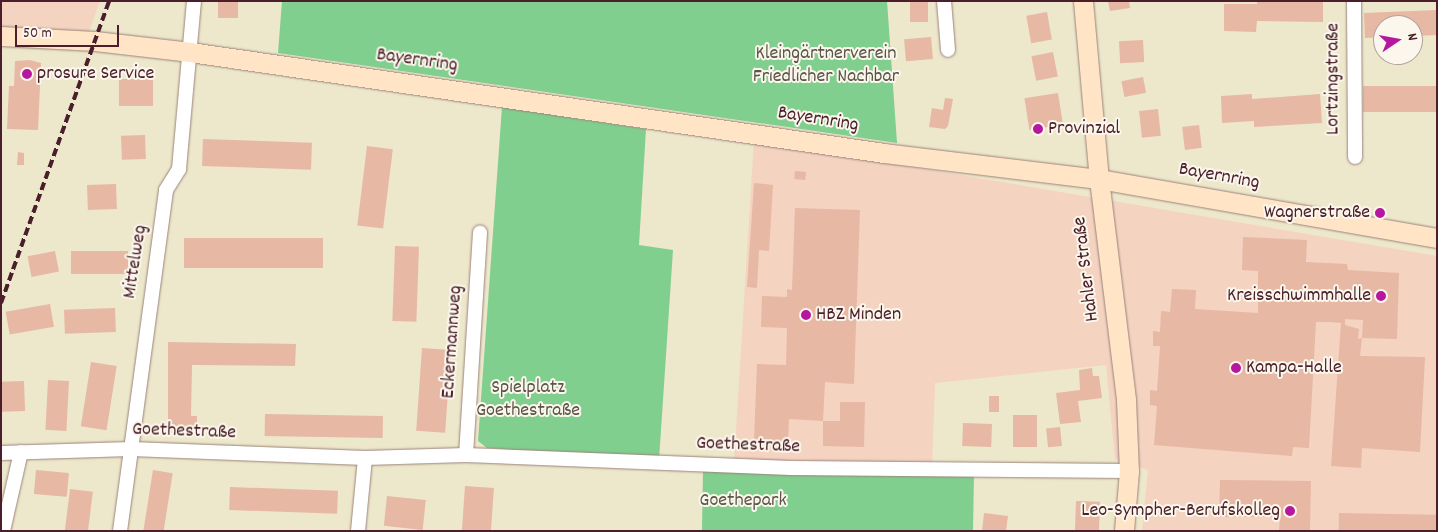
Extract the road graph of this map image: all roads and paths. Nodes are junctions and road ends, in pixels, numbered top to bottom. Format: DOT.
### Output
graph roads {
  1 [pos="194,1"];
  2 [pos="944,1"];
  3 [pos="1083,1"];
  4 [pos="1354,1"];
  5 [pos="1,36"];
  6 [pos="948,50"];
  7 [pos="190,52"];
  8 [pos="1355,157"];
  9 [pos="1099,179"];
  10 [pos="480,232"];
  11 [pos="1437,238"];
  12 [pos="131,449"];
  13 [pos="21,452"];
  14 [pos="1,453"];
  15 [pos="466,455"];
  16 [pos="365,458"];
  17 [pos="1129,471"];
  18 [pos="3,531"];
  19 [pos="120,531"];
  20 [pos="358,531"];
  21 [pos="1124,531"];
  1 -- 7 [label="street, Mittelweg"];
  2 -- 6 [label="street"];
  3 -- 9 [label="street, Hahler Straße"];
  4 -- 8 [label="street, Lortzingstraße"];
  5 -- 7 [label="street, Bayernring"];
  7 -- 9 [label="street, Bayernring"];
  7 -- 12 [label="street, Mittelweg"];
  9 -- 11 [label="street, Bayernring"];
  9 -- 17 [label="street, Hahler Straße"];
  10 -- 15 [label="street, Eckermannweg"];
  12 -- 13 [label="street, Goethestraße"];
  12 -- 16 [label="street, Goethestraße"];
  12 -- 19 [label="street, Mittelweg"];
  13 -- 14 [label="street, Goethestraße"];
  13 -- 18 [label="street"];
  15 -- 16 [label="street, Goethestraße"];
  15 -- 17 [label="street, Goethestraße"];
  16 -- 20 [label="street"];
  17 -- 21 [label="street, Hahler Straße"];
}
